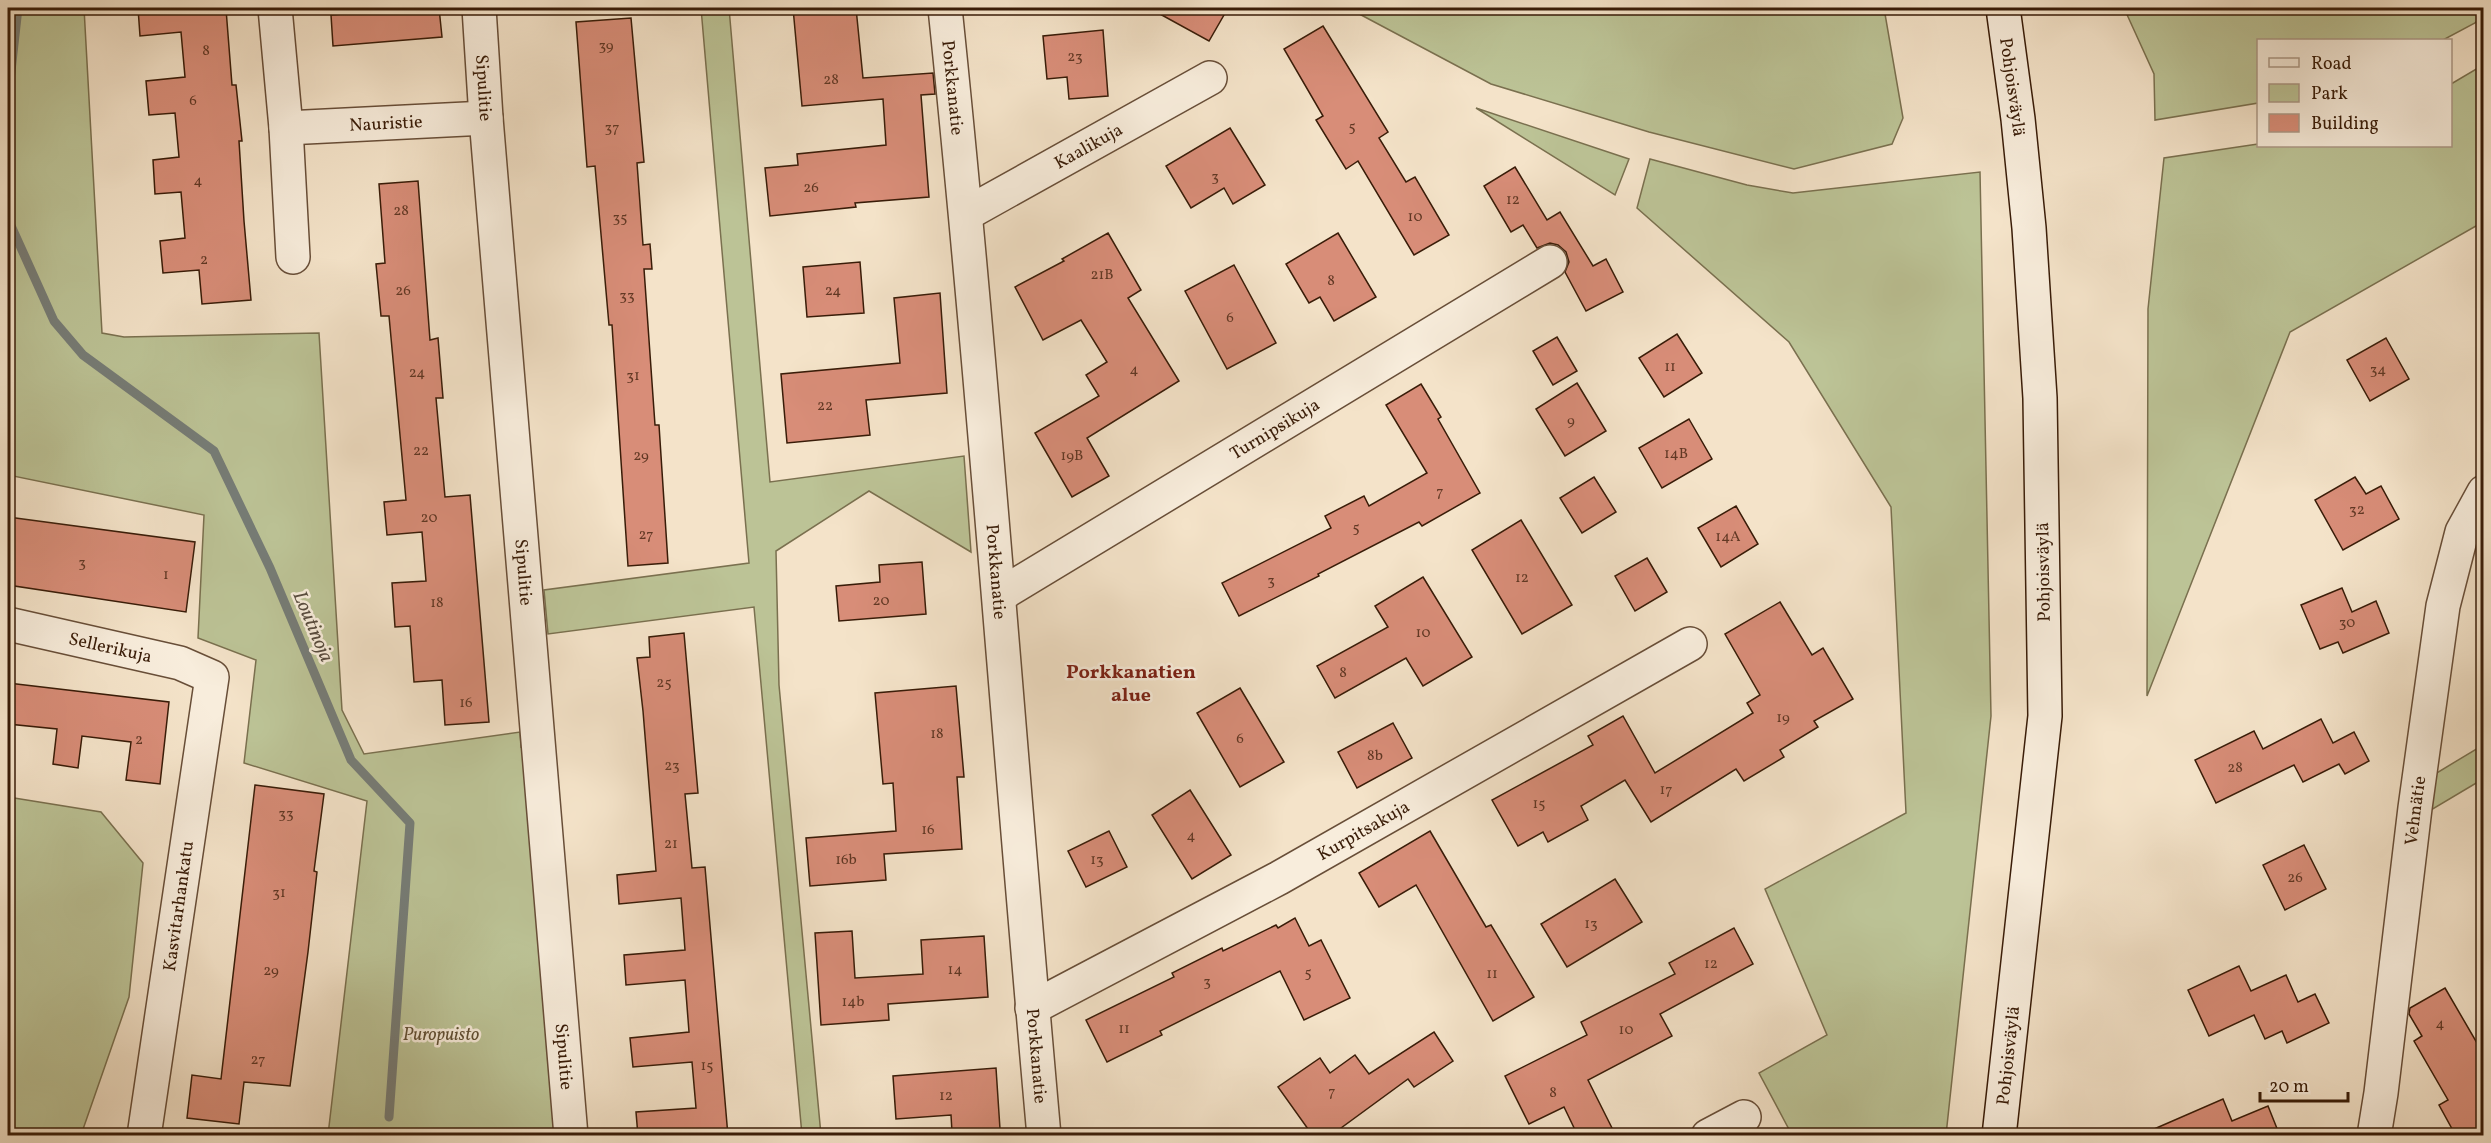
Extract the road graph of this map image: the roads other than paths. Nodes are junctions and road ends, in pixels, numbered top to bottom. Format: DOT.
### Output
graph roads {
  1 [pos="275,8"];
  2 [pos="479,8"];
  3 [pos="945,8"];
  4 [pos="2002,8"];
  5 [pos="1210,78"];
  6 [pos="486,118"];
  7 [pos="286,128"];
  8 [pos="966,214"];
  9 [pos="293,257"];
  10 [pos="1550,262"];
  11 [pos="2484,492"];
  12 [pos="1000,595"];
  13 [pos="8,624"];
  14 [pos="1690,644"];
  15 [pos="212,677"];
  16 [pos="1032,1008"];
  17 [pos="1744,1117"];
  18 [pos="144,1136"];
  19 [pos="571,1136"];
  20 [pos="1044,1136"];
  21 [pos="1708,1136"];
  22 [pos="1999,1136"];
  23 [pos="2374,1136"];
  1 -- 7 [label="street"];
  2 -- 6 [label="street, Sipulitie"];
  3 -- 8 [label="street, Porkkanatie"];
  4 -- 22 [label="street, Pohjoisväylä"];
  5 -- 8 [label="street, Kaalikuja"];
  6 -- 7 [label="street, Nauristie"];
  6 -- 19 [label="street, Sipulitie"];
  7 -- 9 [label="street"];
  8 -- 12 [label="street, Porkkanatie"];
  10 -- 12 [label="street, Turnipsikuja"];
  11 -- 23 [label="street, Vehnätie"];
  12 -- 16 [label="street, Porkkanatie"];
  13 -- 15 [label="street, Sellerikuja"];
  14 -- 16 [label="street, Kurpitsakuja"];
  15 -- 18 [label="street, Kasvitarhankatu"];
  16 -- 20 [label="street, Porkkanatie"];
  17 -- 21 [label="street"];
}
